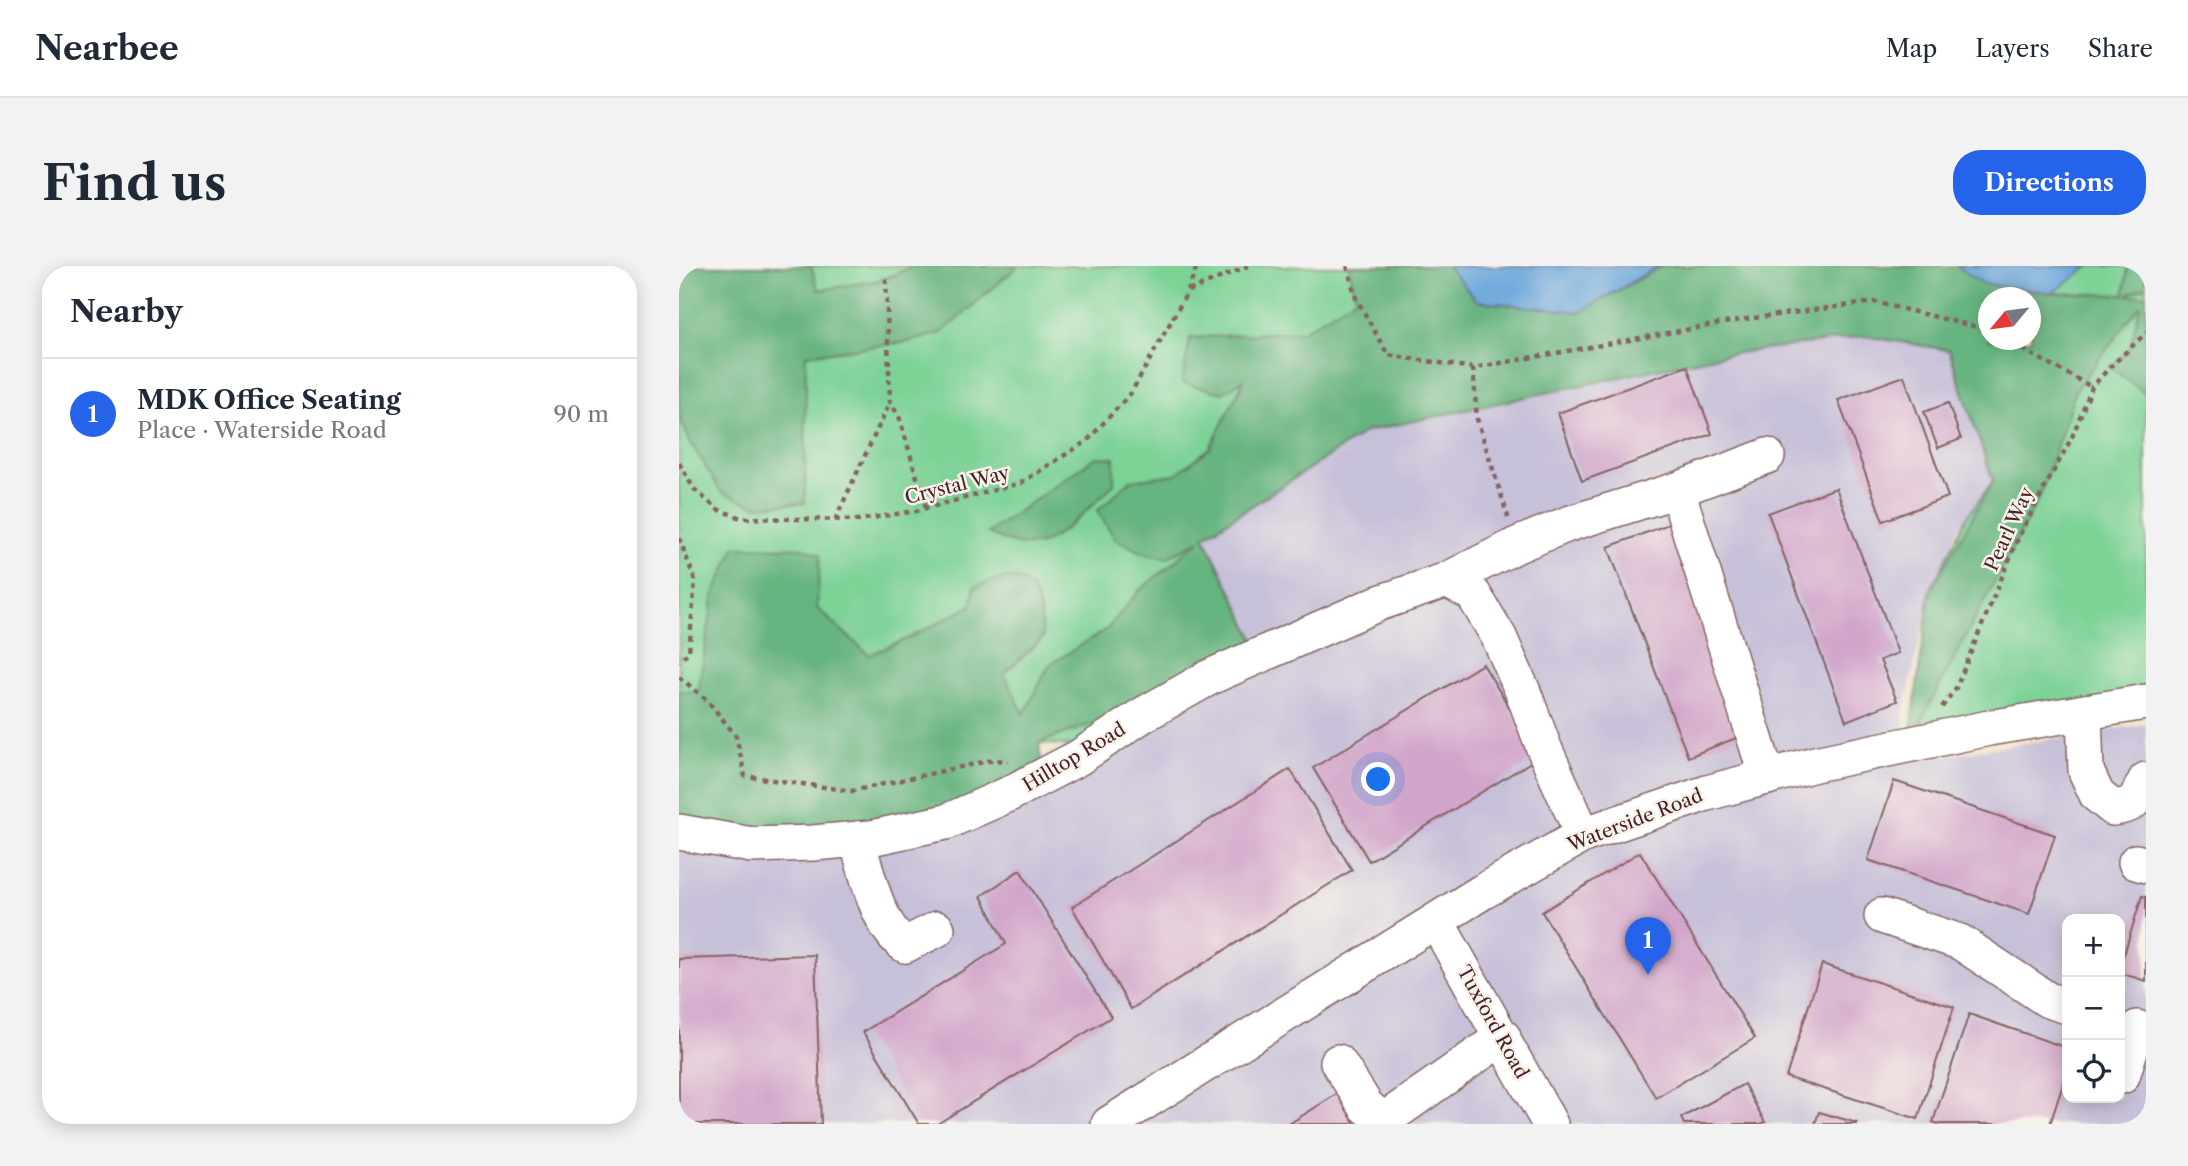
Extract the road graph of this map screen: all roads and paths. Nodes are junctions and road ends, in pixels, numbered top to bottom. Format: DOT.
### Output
graph roads {
  1 [pos="1197,266"];
  2 [pos="1248,266"];
  3 [pos="1347,266"];
  4 [pos="886,279"];
  5 [pos="1188,291"];
  6 [pos="1978,327"];
  7 [pos="2146,333"];
  8 [pos="2024,350"];
  9 [pos="1473,369"];
  10 [pos="2092,387"];
  11 [pos="890,402"];
  12 [pos="1767,456"];
  13 [pos="679,463"];
  14 [pos="1677,490"];
  15 [pos="926,508"];
  16 [pos="835,520"];
  17 [pos="679,537"];
  18 [pos="1517,545"];
  19 [pos="1447,580"];
  20 [pos="679,661"];
  21 [pos="679,677"];
  22 [pos="2146,702"];
  23 [pos="2084,712"];
  24 [pos="1909,743"];
  25 [pos="1018,760"];
  26 [pos="1767,777"];
  27 [pos="2146,780"];
  28 [pos="679,832"];
  29 [pos="1583,835"];
  30 [pos="857,839"];
  31 [pos="1882,916"];
  32 [pos="1437,921"];
  33 [pos="937,929"];
  34 [pos="2058,1003"];
  35 [pos="2134,1028"];
  36 [pos="1503,1037"];
  37 [pos="1338,1062"];
  38 [pos="2125,1064"];
  39 [pos="1109,1124"];
  40 [pos="1550,1124"];
  1 -- 5 [label="path, Crystal Way"];
  2 -- 5 [label="path"];
  3 -- 9 [label="path"];
  4 -- 11 [label="path"];
  5 -- 15 [label="path, Crystal Way"];
  6 -- 9 [label="path"];
  7 -- 10 [label="path, Pearl Way"];
  8 -- 10 [label="path"];
  9 -- 18 [label="path"];
  10 -- 24 [label="path, Pearl Way"];
  11 -- 15 [label="path"];
  11 -- 16 [label="path"];
  12 -- 14 [label="street, Hilltop Road"];
  13 -- 16 [label="path, Crystal Way"];
  14 -- 18 [label="street, Hilltop Road"];
  14 -- 26 [label="street"];
  15 -- 16 [label="path, Crystal Way"];
  17 -- 20 [label="path"];
  18 -- 19 [label="street, Hilltop Road"];
  19 -- 29 [label="street"];
  19 -- 30 [label="street, Hilltop Road"];
  21 -- 25 [label="path"];
  22 -- 23 [label="street, Waterside Road"];
  23 -- 24 [label="street, Waterside Road"];
  23 -- 27 [label="street"];
  24 -- 26 [label="street, Waterside Road"];
  26 -- 29 [label="street, Waterside Road"];
  28 -- 30 [label="street, Hilltop Road"];
  29 -- 32 [label="street, Waterside Road"];
  30 -- 33 [label="street"];
  31 -- 34 [label="street"];
  32 -- 36 [label="street, Tuxford Road"];
  32 -- 39 [label="street, Waterside Road"];
  35 -- 38 [label="street"];
  36 -- 37 [label="street"];
  36 -- 40 [label="street, Tuxford Road"];
}
